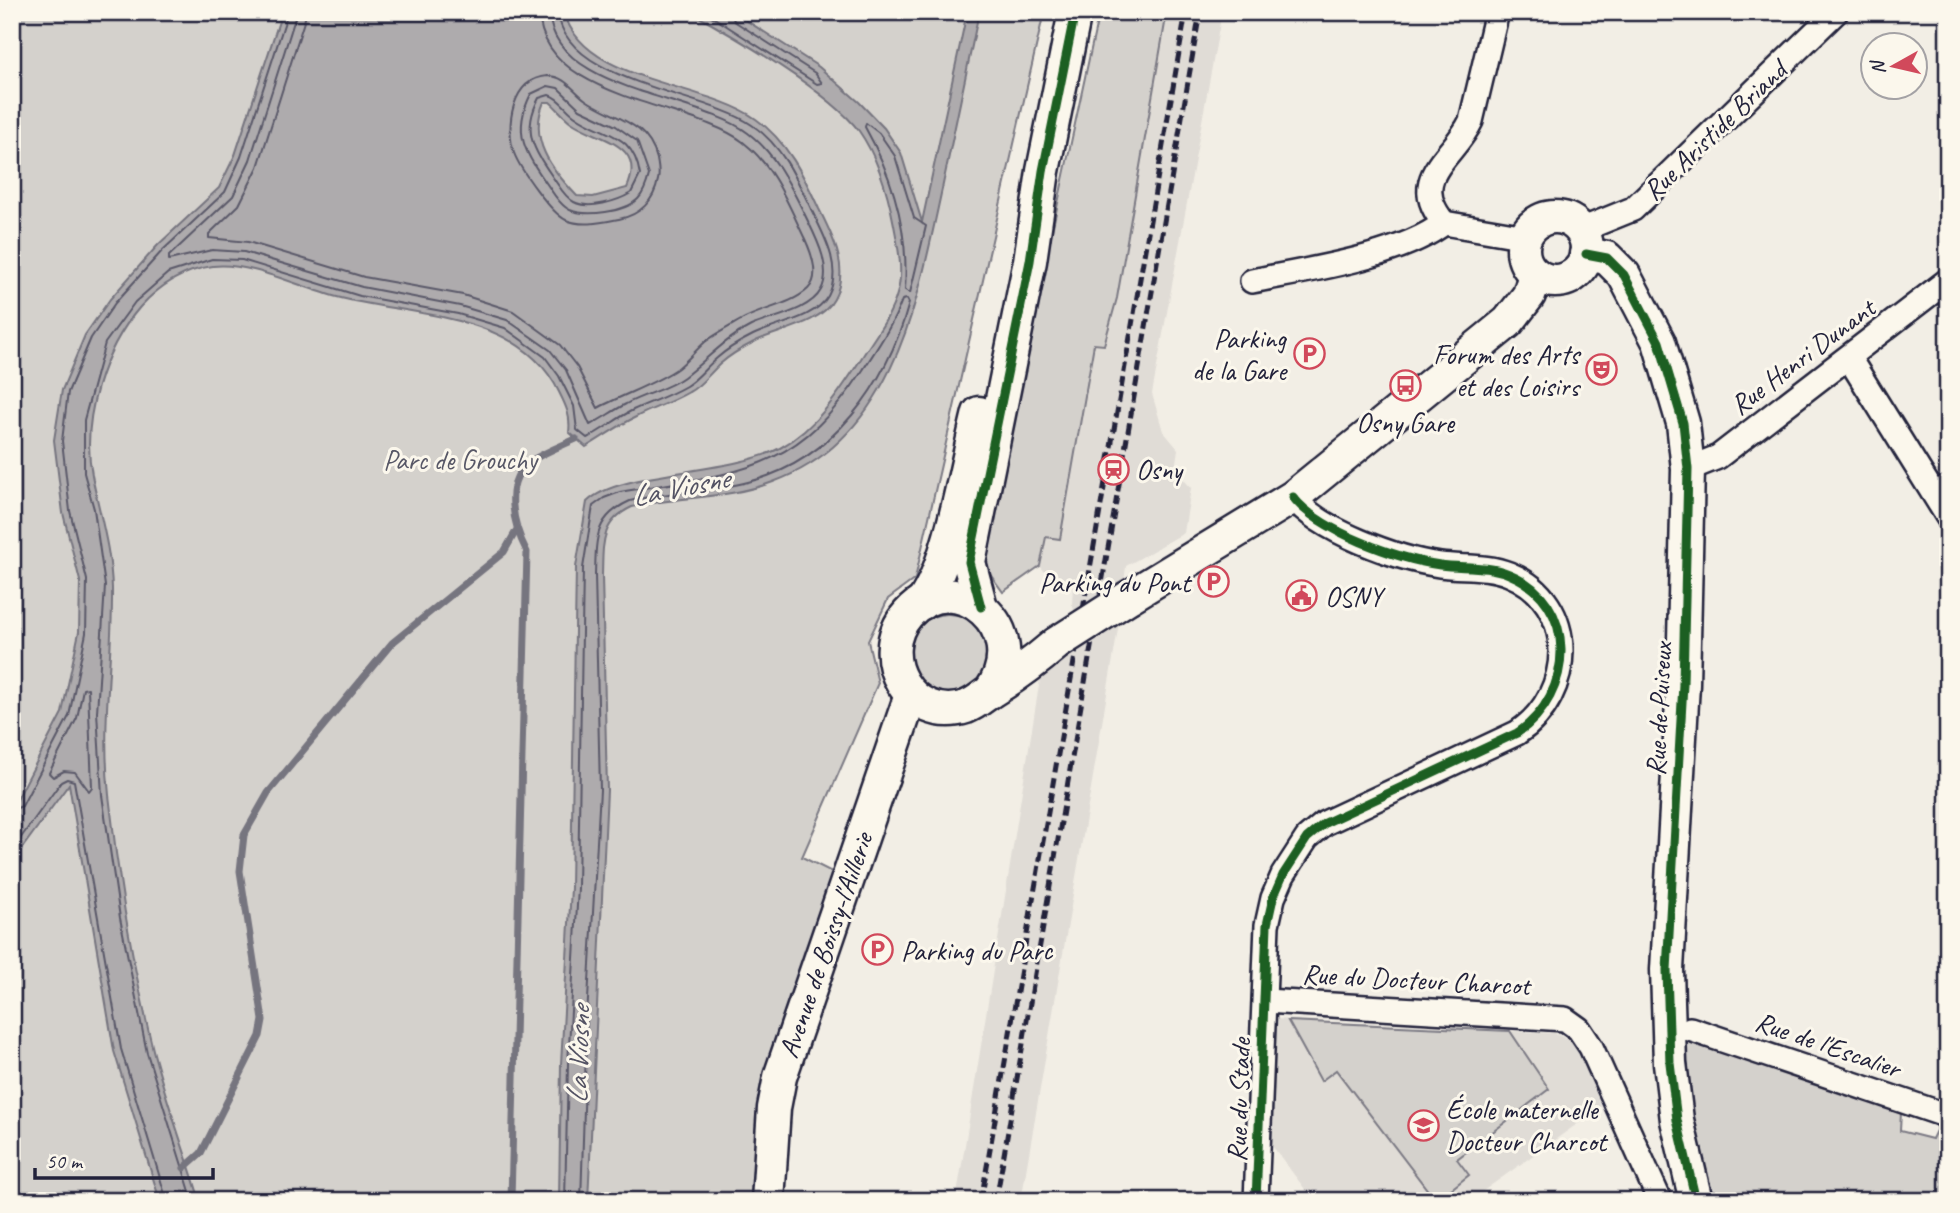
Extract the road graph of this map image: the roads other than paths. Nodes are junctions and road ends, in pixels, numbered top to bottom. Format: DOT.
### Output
graph roads {
  1 [pos="1075,12"];
  2 [pos="1497,12"];
  3 [pos="1836,12"];
  4 [pos="1043,171"];
  5 [pos="1444,223"];
  6 [pos="1525,237"];
  7 [pos="1584,242"];
  8 [pos="1535,274"];
  9 [pos="1948,280"];
  10 [pos="1252,281"];
  11 [pos="1850,358"];
  12 [pos="1688,470"];
  13 [pos="1293,497"];
  14 [pos="1948,517"];
  15 [pos="922,603"];
  16 [pos="981,607"];
  17 [pos="1057,643"];
  18 [pos="1004,644"];
  19 [pos="990,691"];
  20 [pos="911,695"];
  21 [pos="1265,1001"];
  22 [pos="1690,1029"];
  23 [pos="1948,1116"];
  24 [pos="768,1201"];
  25 [pos="1256,1201"];
  26 [pos="1660,1201"];
  27 [pos="1696,1201"];
  1 -- 4 [label="main road"];
  2 -- 5 [label="street"];
  3 -- 7 [label="street, Rue Aristide Briand"];
  4 -- 15 [label="main road"];
  4 -- 16 [label="main road"];
  5 -- 6 [label="street"];
  5 -- 10 [label="street"];
  6 -- 7 [label="main road"];
  6 -- 8 [label="main road"];
  7 -- 8 [label="main road"];
  7 -- 12 [label="main road, Rue de Puiseux"];
  8 -- 13 [label="main road"];
  9 -- 11 [label="street, Rue Henri Dunant"];
  11 -- 12 [label="street, Rue Henri Dunant"];
  11 -- 14 [label="street"];
  12 -- 27 [label="main road, Rue de Puiseux"];
  13 -- 17 [label="main road, bridge"];
  13 -- 21 [label="street, Rue du Docteur Charcot"];
  15 -- 16 [label="main road"];
  15 -- 20 [label="main road"];
  16 -- 18 [label="main road"];
  17 -- 18 [label="main road"];
  17 -- 19 [label="main road"];
  18 -- 19 [label="main road"];
  19 -- 20 [label="main road"];
  20 -- 24 [label="main road, Avenue de Boissy-l'Aillerie"];
  21 -- 25 [label="street, Rue du Stade"];
  21 -- 26 [label="street, Rue du Docteur Charcot"];
  22 -- 23 [label="street, Rue de l'Escalier"];
}
